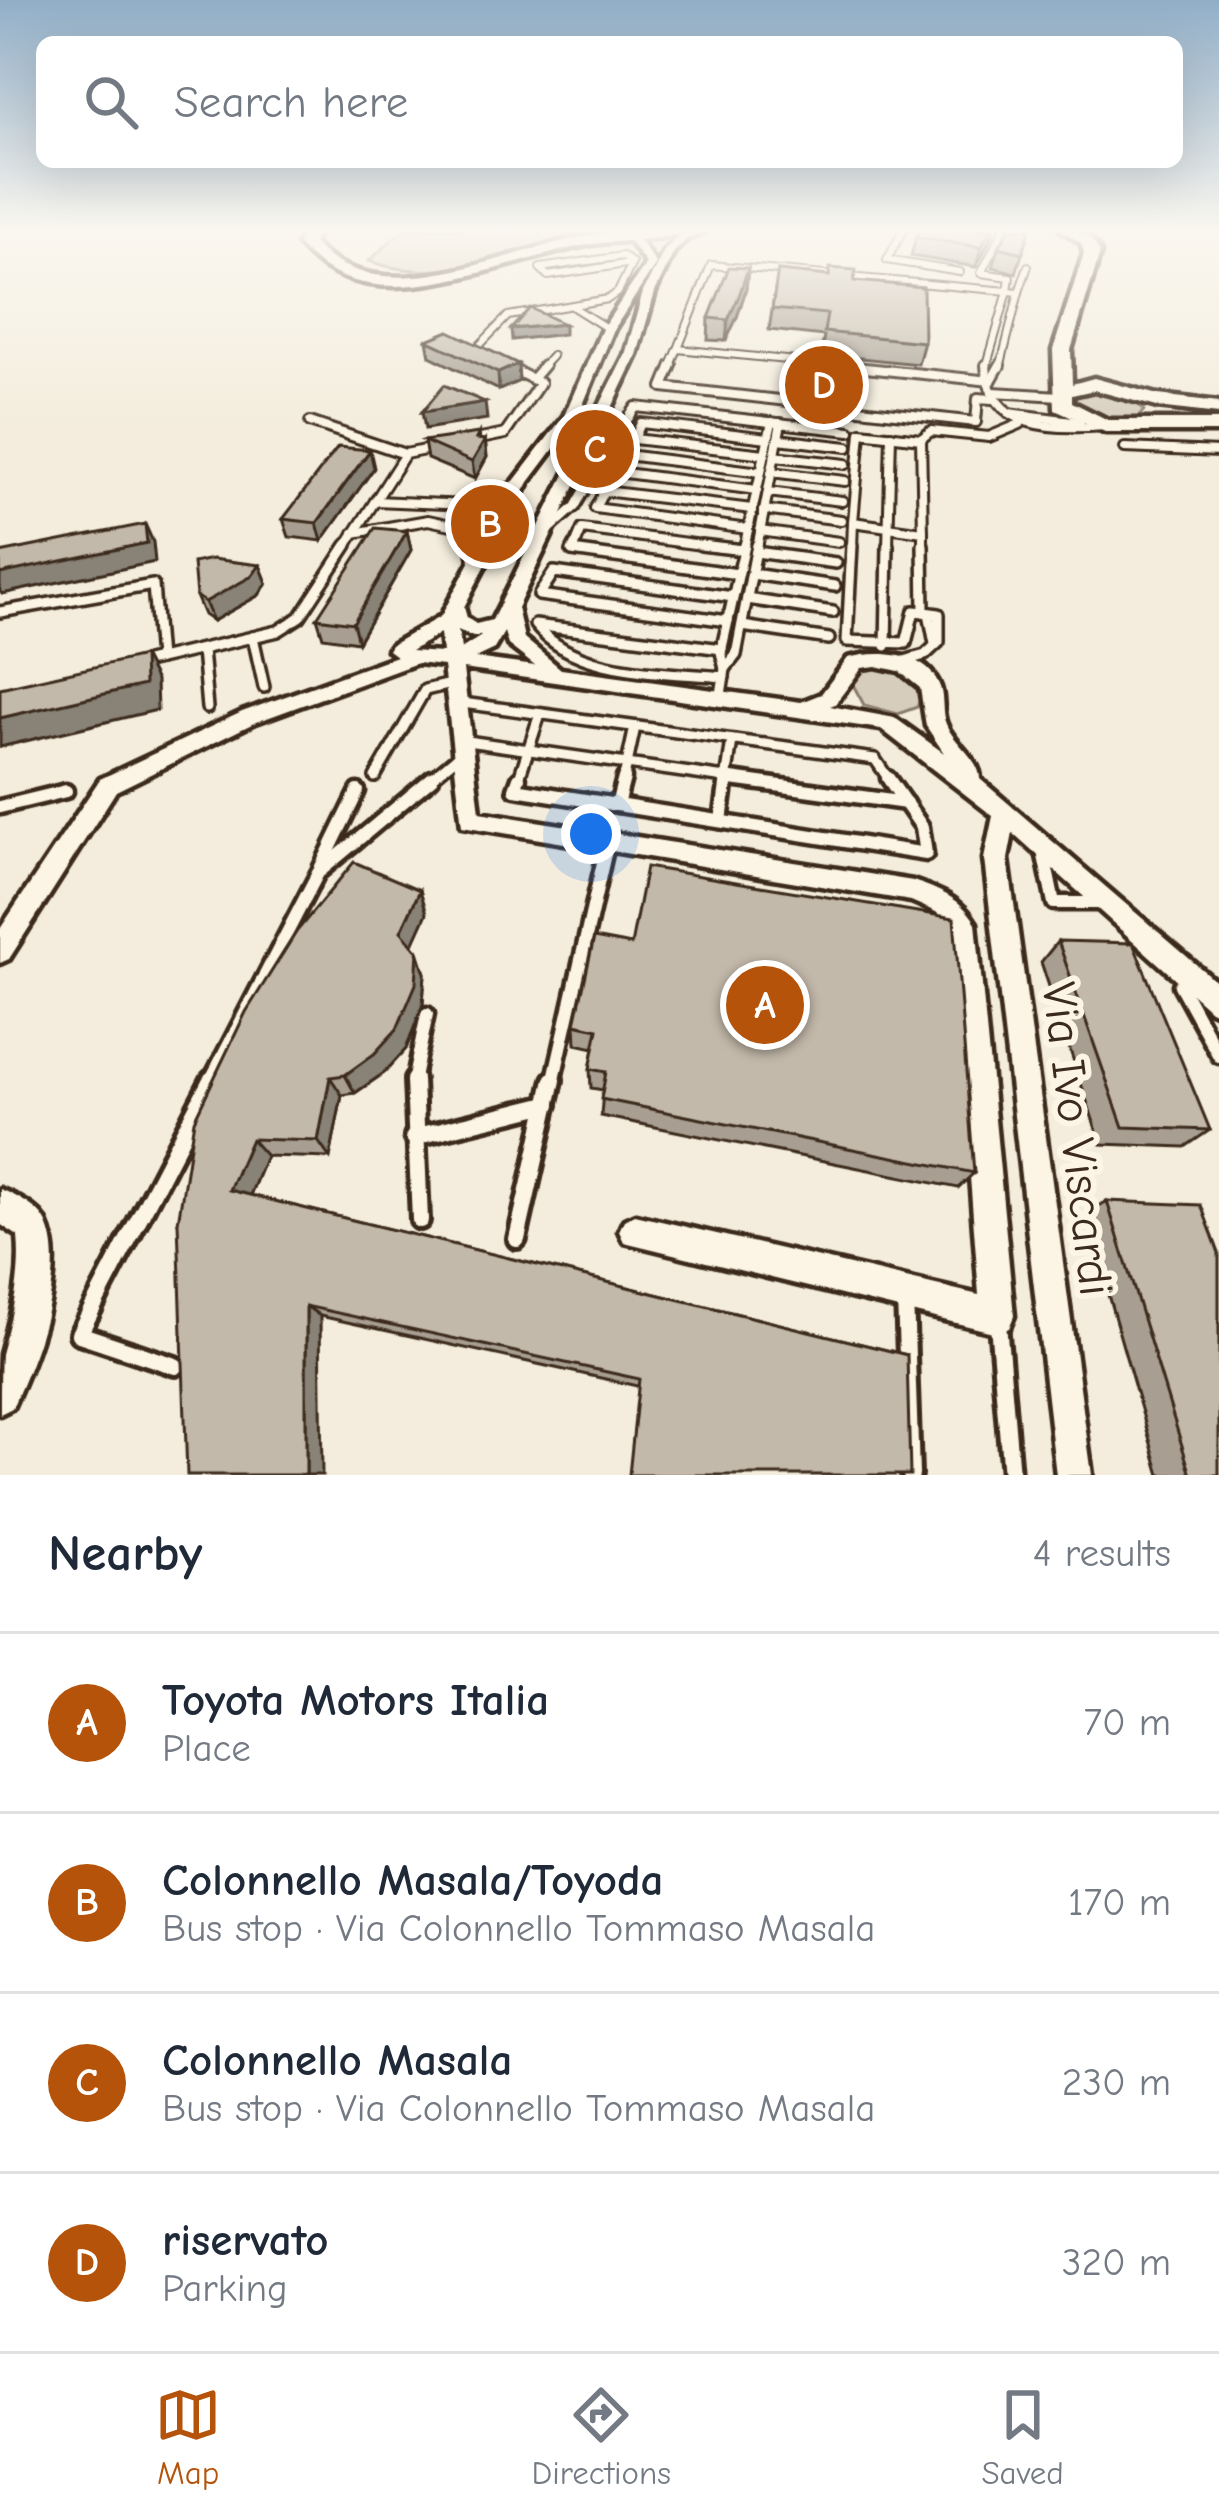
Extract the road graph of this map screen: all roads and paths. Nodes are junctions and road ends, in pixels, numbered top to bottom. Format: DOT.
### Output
graph roads {
  1 [pos="608,298"];
  2 [pos="629,298"];
  3 [pos="647,298"];
  4 [pos="699,298"];
  5 [pos="1005,298"];
  6 [pos="1018,298"];
  7 [pos="1080,298"];
  8 [pos="570,306"];
  9 [pos="608,329"];
  10 [pos="1071,331"];
  11 [pos="678,349"];
  12 [pos="601,353"];
  13 [pos="631,355"];
  14 [pos="552,356"];
  15 [pos="532,379"];
  16 [pos="992,391"];
  17 [pos="1128,392"];
  18 [pos="1061,394"];
  19 [pos="1219,408"];
  20 [pos="605,411"];
  21 [pos="1000,411"];
  22 [pos="310,422"];
  23 [pos="776,423"];
  24 [pos="1020,424"];
  25 [pos="1098,424"];
  26 [pos="1146,424"];
  27 [pos="1219,426"];
  28 [pos="850,431"];
  29 [pos="891,436"];
  30 [pos="773,438"];
  31 [pos="921,439"];
  32 [pos="465,442"];
  33 [pos="613,442"];
  34 [pos="445,446"];
  35 [pos="848,447"];
  36 [pos="1125,448"];
  37 [pos="1219,452"];
  38 [pos="404,454"];
  39 [pos="770,455"];
  40 [pos="539,463"];
  41 [pos="846,464"];
  42 [pos="573,471"];
  43 [pos="766,472"];
  44 [pos="523,481"];
  45 [pos="845,482"];
  46 [pos="762,491"];
  47 [pos="375,501"];
  48 [pos="842,501"];
  49 [pos="758,510"];
  50 [pos="847,521"];
  51 [pos="889,527"];
  52 [pos="754,530"];
  53 [pos="923,532"];
  54 [pos="355,533"];
  55 [pos="546,533"];
  56 [pos="839,542"];
  57 [pos="743,550"];
  58 [pos="756,552"];
  59 [pos="836,563"];
  60 [pos="475,564"];
  61 [pos="739,574"];
  62 [pos="752,574"];
  63 [pos="835,586"];
  64 [pos="733,597"];
  65 [pos="747,599"];
  66 [pos="0,612"];
  67 [pos="833,612"];
  68 [pos="926,613"];
  69 [pos="452,614"];
  70 [pos="503,616"];
  71 [pos="728,621"];
  72 [pos="742,626"];
  73 [pos="254,638"];
  74 [pos="830,639"];
  75 [pos="722,649"];
  76 [pos="202,650"];
  77 [pos="892,654"];
  78 [pos="159,659"];
  79 [pos="456,660"];
  80 [pos="114,670"];
  81 [pos="724,673"];
  82 [pos="587,682"];
  83 [pos="839,683"];
  84 [pos="332,684"];
  85 [pos="264,687"];
  86 [pos="455,693"];
  87 [pos="720,701"];
  88 [pos="932,703"];
  89 [pos="207,708"];
  90 [pos="795,712"];
  91 [pos="540,714"];
  92 [pos="884,722"];
  93 [pos="635,727"];
  94 [pos="732,740"];
  95 [pos="458,747"];
  96 [pos="527,750"];
  97 [pos="627,764"];
  98 [pos="375,776"];
  99 [pos="726,778"];
  100 [pos="66,791"];
  101 [pos="358,791"];
  102 [pos="906,803"];
  103 [pos="617,805"];
  104 [pos="995,805"];
  105 [pos="0,807"];
  106 [pos="721,821"];
  107 [pos="607,845"];
  108 [pos="318,873"];
  109 [pos="0,951"];
  110 [pos="1191,976"];
  111 [pos="1219,1001"];
  112 [pos="427,1014"];
  113 [pos="1219,1056"];
  114 [pos="548,1104"];
  115 [pos="414,1137"];
  116 [pos="0,1205"];
  117 [pos="420,1220"];
  118 [pos="635,1231"];
  119 [pos="517,1238"];
  120 [pos="905,1294"];
  121 [pos="998,1316"];
  122 [pos="175,1366"];
  123 [pos="0,1396"];
  124 [pos="911,1475"];
  125 [pos="1011,1475"];
  126 [pos="1074,1475"];
  1 -- 8 [label="lane"];
  2 -- 9 [label="street"];
  3 -- 13 [label="street"];
  4 -- 11 [label="lane"];
  5 -- 16 [label="lane"];
  6 -- 16 [label="lane"];
  7 -- 10 [label="street"];
  8 -- 9 [label="lane"];
  8 -- 15 [label="lane"];
  9 -- 12 [label="street"];
  10 -- 17 [label="street"];
  10 -- 18 [label="street"];
  11 -- 16 [label="lane"];
  11 -- 16 [label="lane"];
  12 -- 13 [label="street"];
  12 -- 40 [label="street"];
  13 -- 20 [label="street"];
  14 -- 15 [label="lane"];
  15 -- 32 [label="lane"];
  16 -- 18 [label="lane"];
  16 -- 21 [label="lane"];
  17 -- 18 [label="street"];
  17 -- 19 [label="street"];
  17 -- 26 [label="street"];
  18 -- 25 [label="street"];
  20 -- 33 [label="lane"];
  20 -- 42 [label="street"];
  21 -- 24 [label="lane"];
  21 -- 25 [label="lane"];
  22 -- 38 [label="lane"];
  23 -- 28 [label="lane"];
  23 -- 30 [label="lane"];
  23 -- 33 [label="lane"];
  24 -- 25 [label="lane"];
  24 -- 31 [label="lane"];
  25 -- 26 [label="street"];
  26 -- 27 [label="street"];
  29 -- 31 [label="lane"];
  29 -- 50 [label="lane"];
  29 -- 51 [label="lane"];
  30 -- 35 [label="lane"];
  30 -- 39 [label="lane"];
  30 -- 39 [label="lane"];
  31 -- 53 [label="lane"];
  33 -- 55 [label="lane"];
  34 -- 38 [label="lane"];
  36 -- 37 [label="lane"];
  38 -- 47 [label="lane"];
  39 -- 41 [label="lane"];
  39 -- 43 [label="lane"];
  40 -- 42 [label="street"];
  40 -- 44 [label="street"];
  42 -- 55 [label="street"];
  43 -- 45 [label="lane"];
  43 -- 46 [label="lane"];
  43 -- 46 [label="lane"];
  44 -- 47 [label="lane"];
  44 -- 60 [label="street"];
  46 -- 48 [label="lane"];
  46 -- 49 [label="lane"];
  47 -- 54 [label="lane"];
  49 -- 50 [label="lane"];
  49 -- 52 [label="lane"];
  49 -- 52 [label="lane"];
  50 -- 51 [label="lane"];
  50 -- 77 [label="lane"];
  51 -- 53 [label="lane"];
  51 -- 77 [label="lane"];
  52 -- 56 [label="lane"];
  52 -- 57 [label="lane"];
  52 -- 58 [label="lane"];
  53 -- 68 [label="lane"];
  54 -- 60 [label="lane"];
  54 -- 73 [label="lane"];
  55 -- 70 [label="street"];
  57 -- 61 [label="lane"];
  57 -- 61 [label="lane"];
  58 -- 59 [label="lane"];
  58 -- 62 [label="lane"];
  60 -- 69 [label="street"];
  61 -- 64 [label="lane"];
  62 -- 63 [label="lane"];
  62 -- 65 [label="lane"];
  64 -- 71 [label="lane"];
  64 -- 71 [label="lane"];
  65 -- 67 [label="lane"];
  65 -- 72 [label="lane"];
  66 -- 78 [label="lane"];
  68 -- 77 [label="lane"];
  68 -- 77 [label="lane"];
  69 -- 70 [label="street"];
  69 -- 79 [label="street"];
  69 -- 84 [label="street"];
  70 -- 79 [label="street"];
  70 -- 82 [label="street"];
  71 -- 75 [label="lane"];
  72 -- 74 [label="lane"];
  72 -- 81 [label="lane"];
  73 -- 76 [label="lane"];
  73 -- 85 [label="lane"];
  75 -- 81 [label="lane"];
  75 -- 81 [label="lane"];
  76 -- 78 [label="lane"];
  76 -- 89 [label="lane"];
  77 -- 83 [label="street"];
  77 -- 88 [label="street"];
  78 -- 80 [label="lane"];
  79 -- 82 [label="street"];
  79 -- 84 [label="street"];
  79 -- 86 [label="street"];
  81 -- 87 [label="lane"];
  82 -- 87 [label="street"];
  83 -- 90 [label="street"];
  83 -- 92 [label="street"];
  84 -- 109 [label="street"];
  86 -- 91 [label="lane"];
  86 -- 95 [label="street"];
  86 -- 98 [label="lane"];
  87 -- 90 [label="street"];
  88 -- 92 [label="street"];
  88 -- 104 [label="street"];
  90 -- 92 [label="street"];
  91 -- 93 [label="lane"];
  91 -- 96 [label="lane"];
  92 -- 104 [label="street"];
  93 -- 94 [label="lane"];
  93 -- 97 [label="lane"];
  94 -- 99 [label="lane"];
  94 -- 102 [label="lane"];
  95 -- 96 [label="lane"];
  95 -- 107 [label="street"];
  95 -- 108 [label="lane"];
  96 -- 97 [label="lane"];
  96 -- 103 [label="lane"];
  97 -- 99 [label="lane"];
  97 -- 103 [label="lane"];
  99 -- 102 [label="lane"];
  99 -- 106 [label="lane"];
  100 -- 105 [label="lane"];
  101 -- 108 [label="lane"];
  102 -- 106 [label="lane"];
  103 -- 106 [label="lane"];
  104 -- 110 [label="street"];
  104 -- 126 [label="street, Via Ivo Viscardi"];
  107 -- 114 [label="lane"];
  107 -- 121 [label="street"];
  108 -- 122 [label="lane"];
  110 -- 111 [label="street"];
  110 -- 113 [label="lane"];
  112 -- 115 [label="lane"];
  114 -- 115 [label="lane"];
  114 -- 119 [label="lane"];
  115 -- 117 [label="lane"];
  116 -- 123 [label="street"];
  118 -- 120 [label="street"];
  120 -- 121 [label="street"];
  120 -- 124 [label="lane"];
  121 -- 125 [label="lane"];
}
